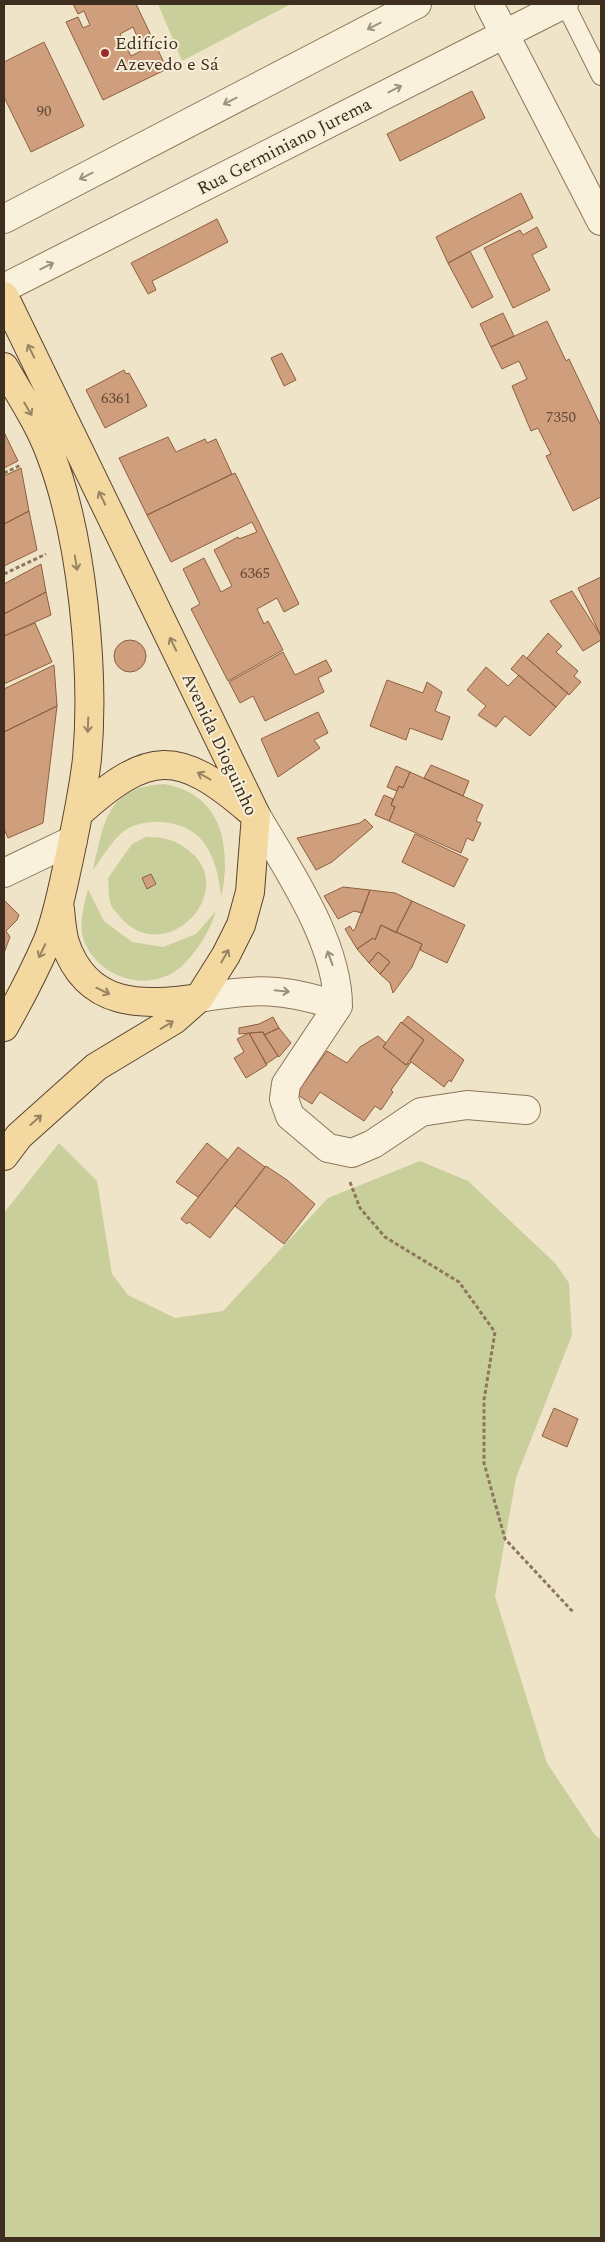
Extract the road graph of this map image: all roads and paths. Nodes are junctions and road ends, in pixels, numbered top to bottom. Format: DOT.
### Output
graph roads {
  1 [pos="417,4"];
  2 [pos="489,4"];
  3 [pos="564,4"];
  4 [pos="505,34"];
  5 [pos="601,76"];
  6 [pos="4,219"];
  7 [pos="601,221"];
  8 [pos="4,288"];
  9 [pos="4,296"];
  10 [pos="4,367"];
  11 [pos="73,542"];
  12 [pos="4,574"];
  13 [pos="80,813"];
  14 [pos="256,815"];
  15 [pos="73,840"];
  16 [pos="4,873"];
  17 [pos="59,906"];
  18 [pos="199,998"];
  19 [pos="338,1006"];
  20 [pos="4,1027"];
  21 [pos="526,1110"];
  22 [pos="337,1150"];
  23 [pos="4,1156"];
  24 [pos="574,1613"];
  1 -- 6 [label="street, one-way"];
  2 -- 4 [label="street"];
  3 -- 4 [label="street, Rua Germiniano Jurema"];
  3 -- 5 [label="lane"];
  4 -- 7 [label="street"];
  8 -- 4 [label="street, Rua Germiniano Jurema, one-way"];
  14 -- 9 [label="main road, Avenida Dioguinho, one-way"];
  10 -- 11 [label="main road, one-way"];
  11 -- 12 [label="path"];
  11 -- 13 [label="main road, one-way"];
  14 -- 13 [label="main road, one-way"];
  13 -- 15 [label="main road"];
  18 -- 14 [label="main road, Avenida Dioguinho, one-way"];
  19 -- 14 [label="street, one-way"];
  15 -- 16 [label="street"];
  15 -- 17 [label="main road"];
  17 -- 18 [label="main road, one-way"];
  17 -- 20 [label="main road, one-way"];
  18 -- 19 [label="street, one-way"];
  23 -- 18 [label="main road, Avenida Dioguinho, one-way"];
  19 -- 22 [label="street"];
  21 -- 22 [label="street"];
  22 -- 24 [label="path"];
}
